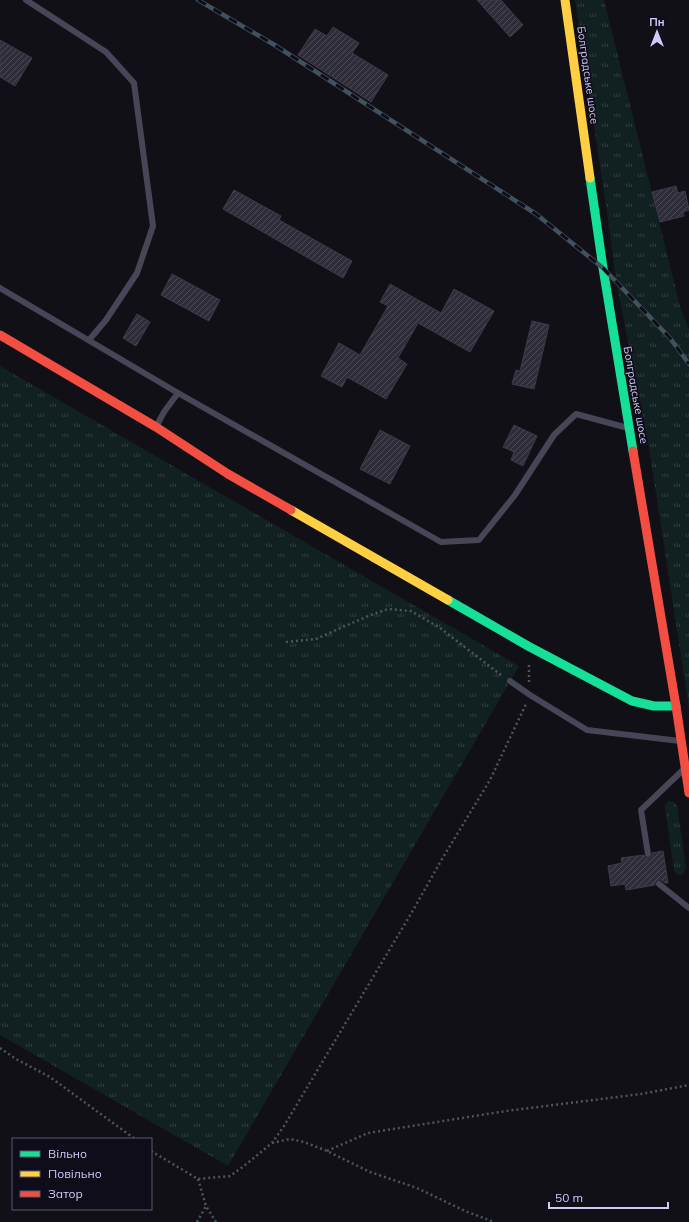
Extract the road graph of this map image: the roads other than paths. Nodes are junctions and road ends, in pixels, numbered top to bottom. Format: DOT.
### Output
graph roads {
  1 [pos="26,0"];
  2 [pos="565,0"];
  3 [pos="0,288"];
  4 [pos="0,334"];
  5 [pos="89,340"];
  6 [pos="178,393"];
  7 [pos="156,427"];
  8 [pos="630,429"];
  9 [pos="510,682"];
  10 [pos="676,706"];
  11 [pos="682,741"];
  12 [pos="685,768"];
  13 [pos="689,793"];
  14 [pos="648,854"];
  15 [pos="659,884"];
  16 [pos="689,908"];
  1 -- 5 [label="lane"];
  2 -- 8 [label="main road, Болградське шосе"];
  3 -- 5 [label="lane"];
  4 -- 7 [label="main road"];
  5 -- 6 [label="lane"];
  6 -- 7 [label="lane"];
  6 -- 8 [label="lane"];
  7 -- 10 [label="main road"];
  8 -- 10 [label="main road, Болградське шосе"];
  9 -- 11 [label="lane"];
  10 -- 11 [label="main road, Болградське шосе"];
  11 -- 12 [label="main road, Болградське шосе"];
  12 -- 13 [label="main road, Болградське шосе"];
  12 -- 14 [label="lane"];
  15 -- 16 [label="lane"];
}
